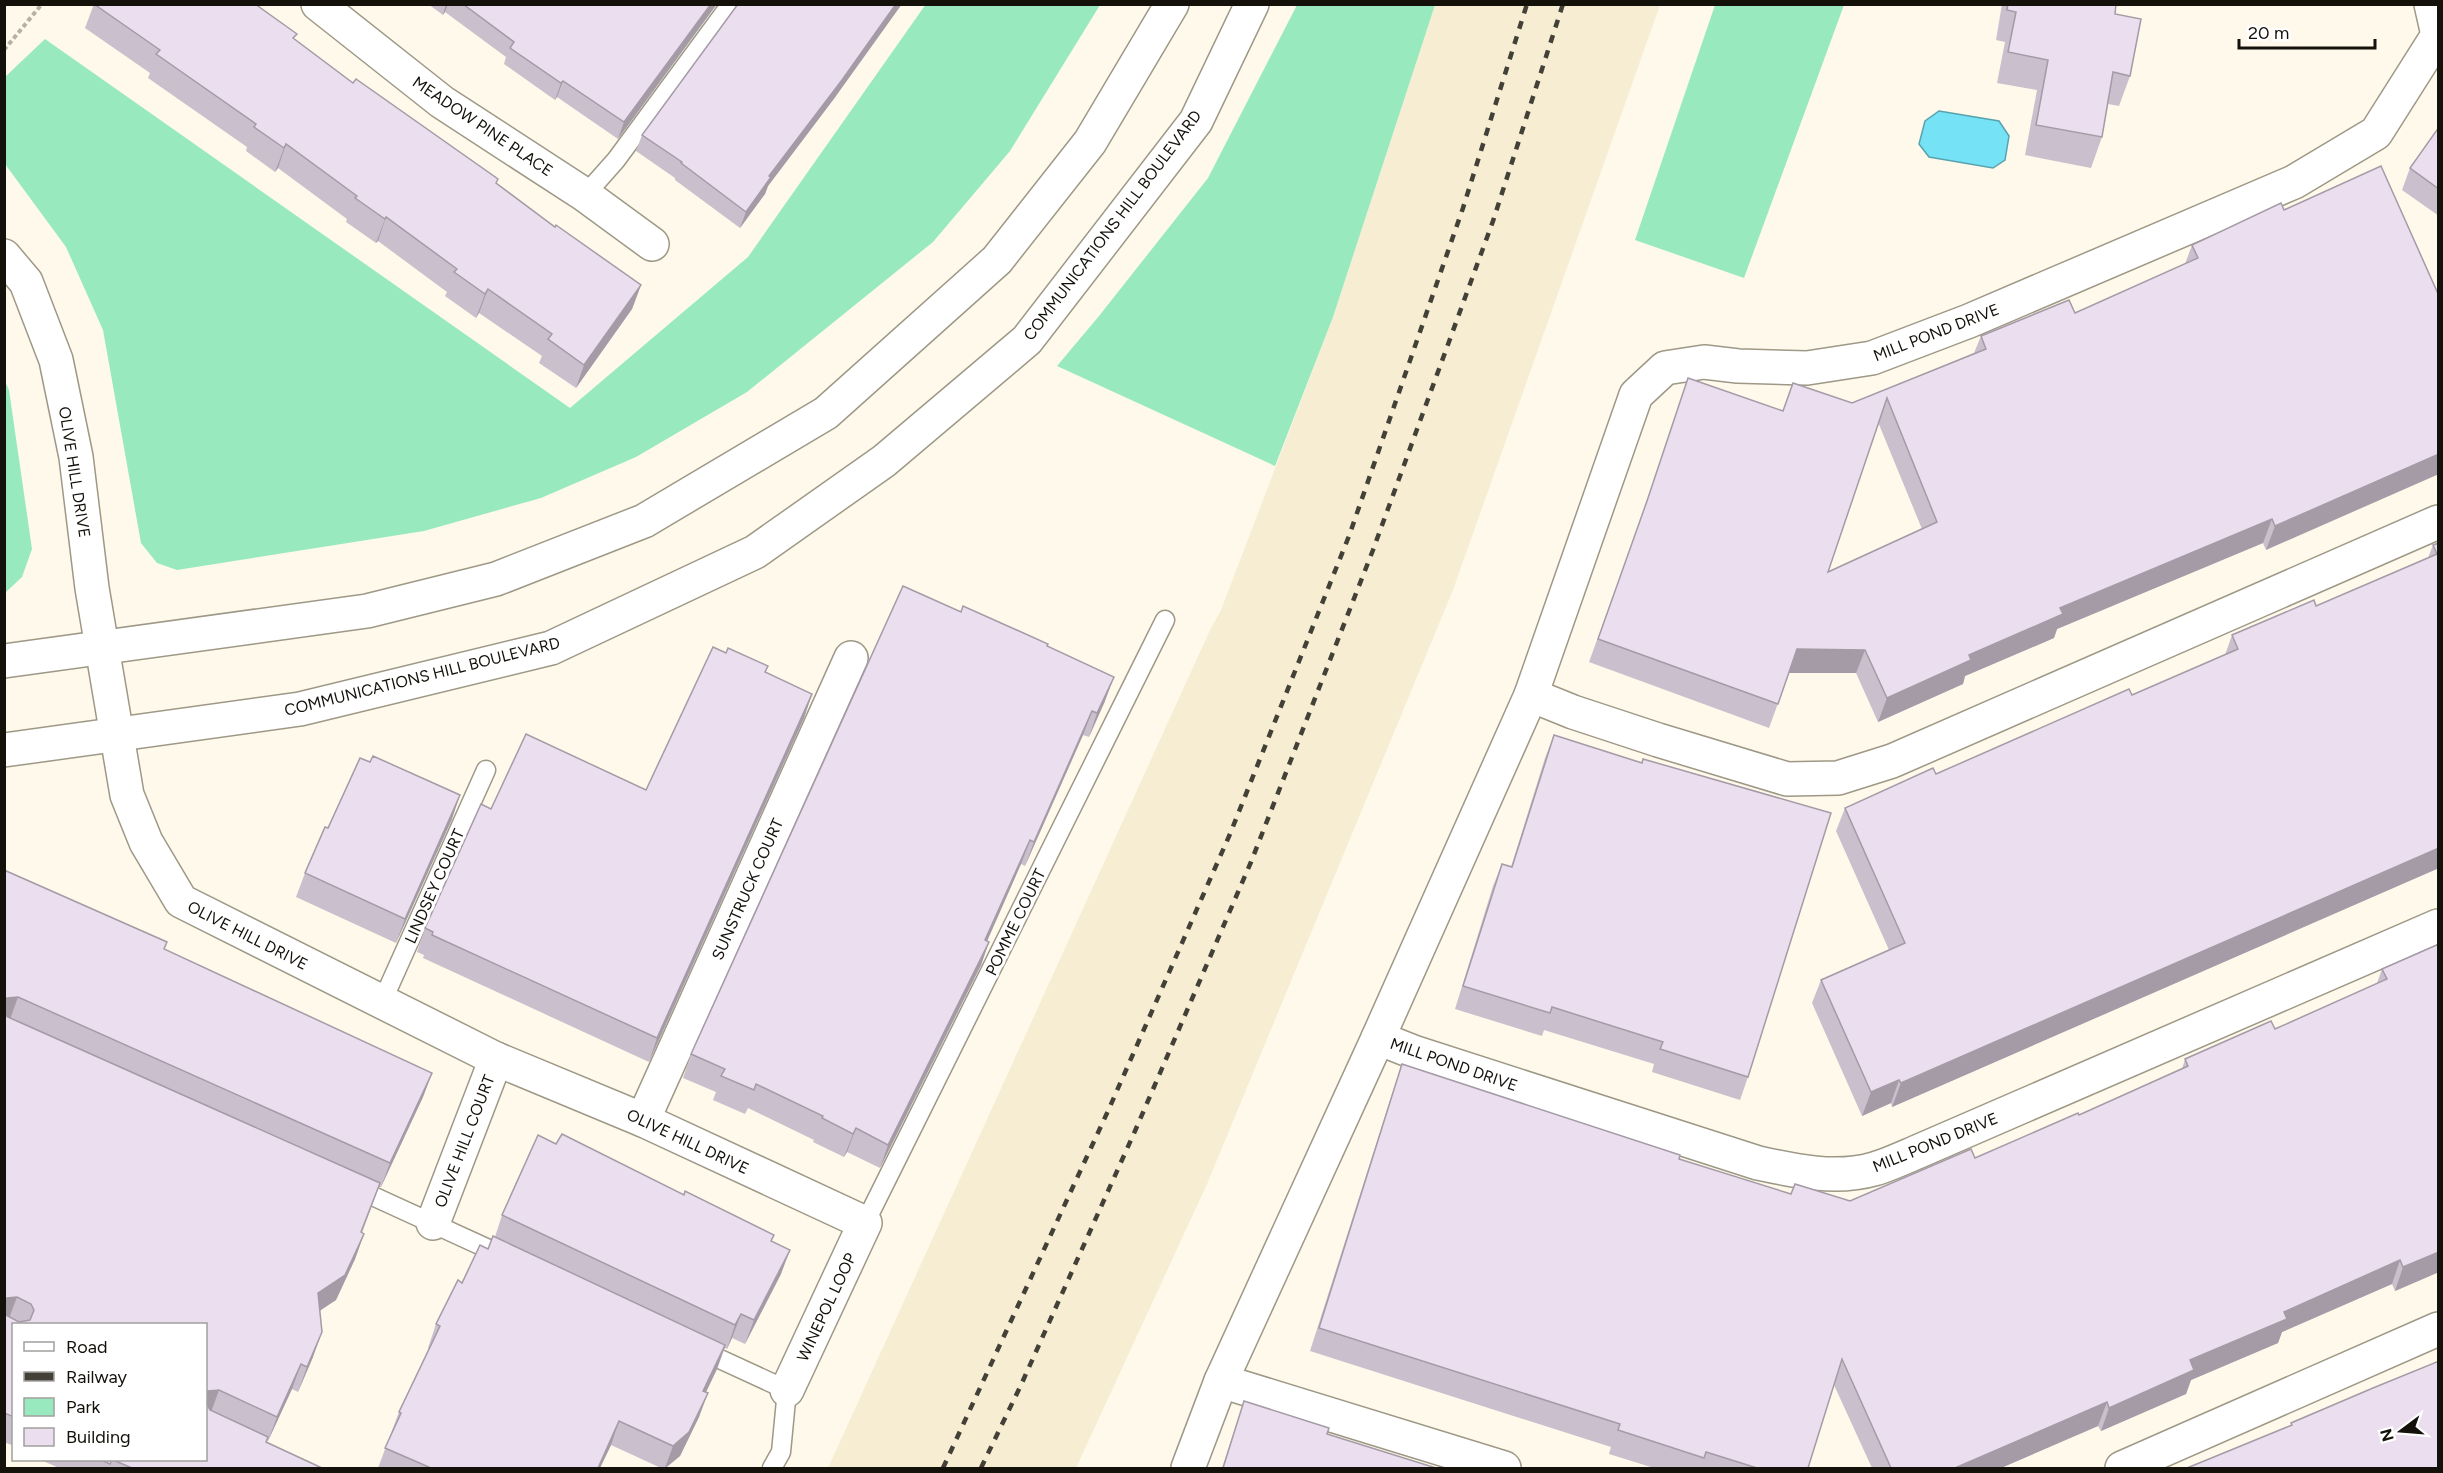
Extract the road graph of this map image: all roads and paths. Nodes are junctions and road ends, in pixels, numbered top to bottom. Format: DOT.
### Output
graph roads {
  1 [pos="42,4"];
  2 [pos="318,4"];
  3 [pos="731,4"];
  4 [pos="1172,4"];
  5 [pos="1252,4"];
  6 [pos="2431,4"];
  7 [pos="2438,35"];
  8 [pos="4,51"];
  9 [pos="585,195"];
  10 [pos="652,244"];
  11 [pos="4,256"];
  12 [pos="2439,522"];
  13 [pos="1165,620"];
  14 [pos="102,647"];
  15 [pos="851,658"];
  16 [pos="4,661"];
  17 [pos="1531,695"];
  18 [pos="116,734"];
  19 [pos="4,750"];
  20 [pos="486,770"];
  21 [pos="2439,926"];
  22 [pos="382,1002"];
  23 [pos="1378,1038"];
  24 [pos="496,1059"];
  25 [pos="643,1120"];
  26 [pos="339,1181"];
  27 [pos="433,1223"];
  28 [pos="865,1223"];
  29 [pos="526,1267"];
  30 [pos="2439,1329"];
  31 [pos="685,1342"];
  32 [pos="1221,1381"];
  33 [pos="787,1390"];
  34 [pos="772,1468"];
  35 [pos="1188,1468"];
  36 [pos="1504,1468"];
  37 [pos="2122,1468"];
  1 -- 8 [label="path"];
  2 -- 9 [label="street, MEADOW PINE PLACE"];
  3 -- 9 [label="lane"];
  4 -- 14 [label="street"];
  5 -- 18 [label="street, COMMUNICATIONS HILL BOULEVARD"];
  6 -- 7 [label="street, MILL POND DRIVE"];
  7 -- 17 [label="street, MILL POND DRIVE"];
  9 -- 10 [label="street, MEADOW PINE PLACE"];
  11 -- 14 [label="street, OLIVE HILL DRIVE"];
  12 -- 17 [label="street"];
  13 -- 28 [label="lane, POMME COURT"];
  14 -- 16 [label="street"];
  14 -- 18 [label="street, OLIVE HILL DRIVE"];
  15 -- 25 [label="street, SUNSTRUCK COURT"];
  17 -- 23 [label="street, MILL POND DRIVE"];
  18 -- 19 [label="street, COMMUNICATIONS HILL BOULEVARD"];
  18 -- 22 [label="street, OLIVE HILL DRIVE"];
  20 -- 22 [label="lane, LINDSEY COURT"];
  21 -- 23 [label="street, MILL POND DRIVE"];
  22 -- 24 [label="street, OLIVE HILL DRIVE"];
  23 -- 32 [label="street, MILL POND DRIVE"];
  24 -- 25 [label="street, OLIVE HILL DRIVE"];
  24 -- 27 [label="street, OLIVE HILL COURT"];
  25 -- 28 [label="street, OLIVE HILL DRIVE"];
  26 -- 27 [label="lane"];
  27 -- 29 [label="lane"];
  28 -- 33 [label="street, WINEPOL LOOP"];
  30 -- 37 [label="street"];
  31 -- 33 [label="lane"];
  32 -- 35 [label="street, MILL POND DRIVE"];
  32 -- 36 [label="street"];
  33 -- 34 [label="lane"];
}
